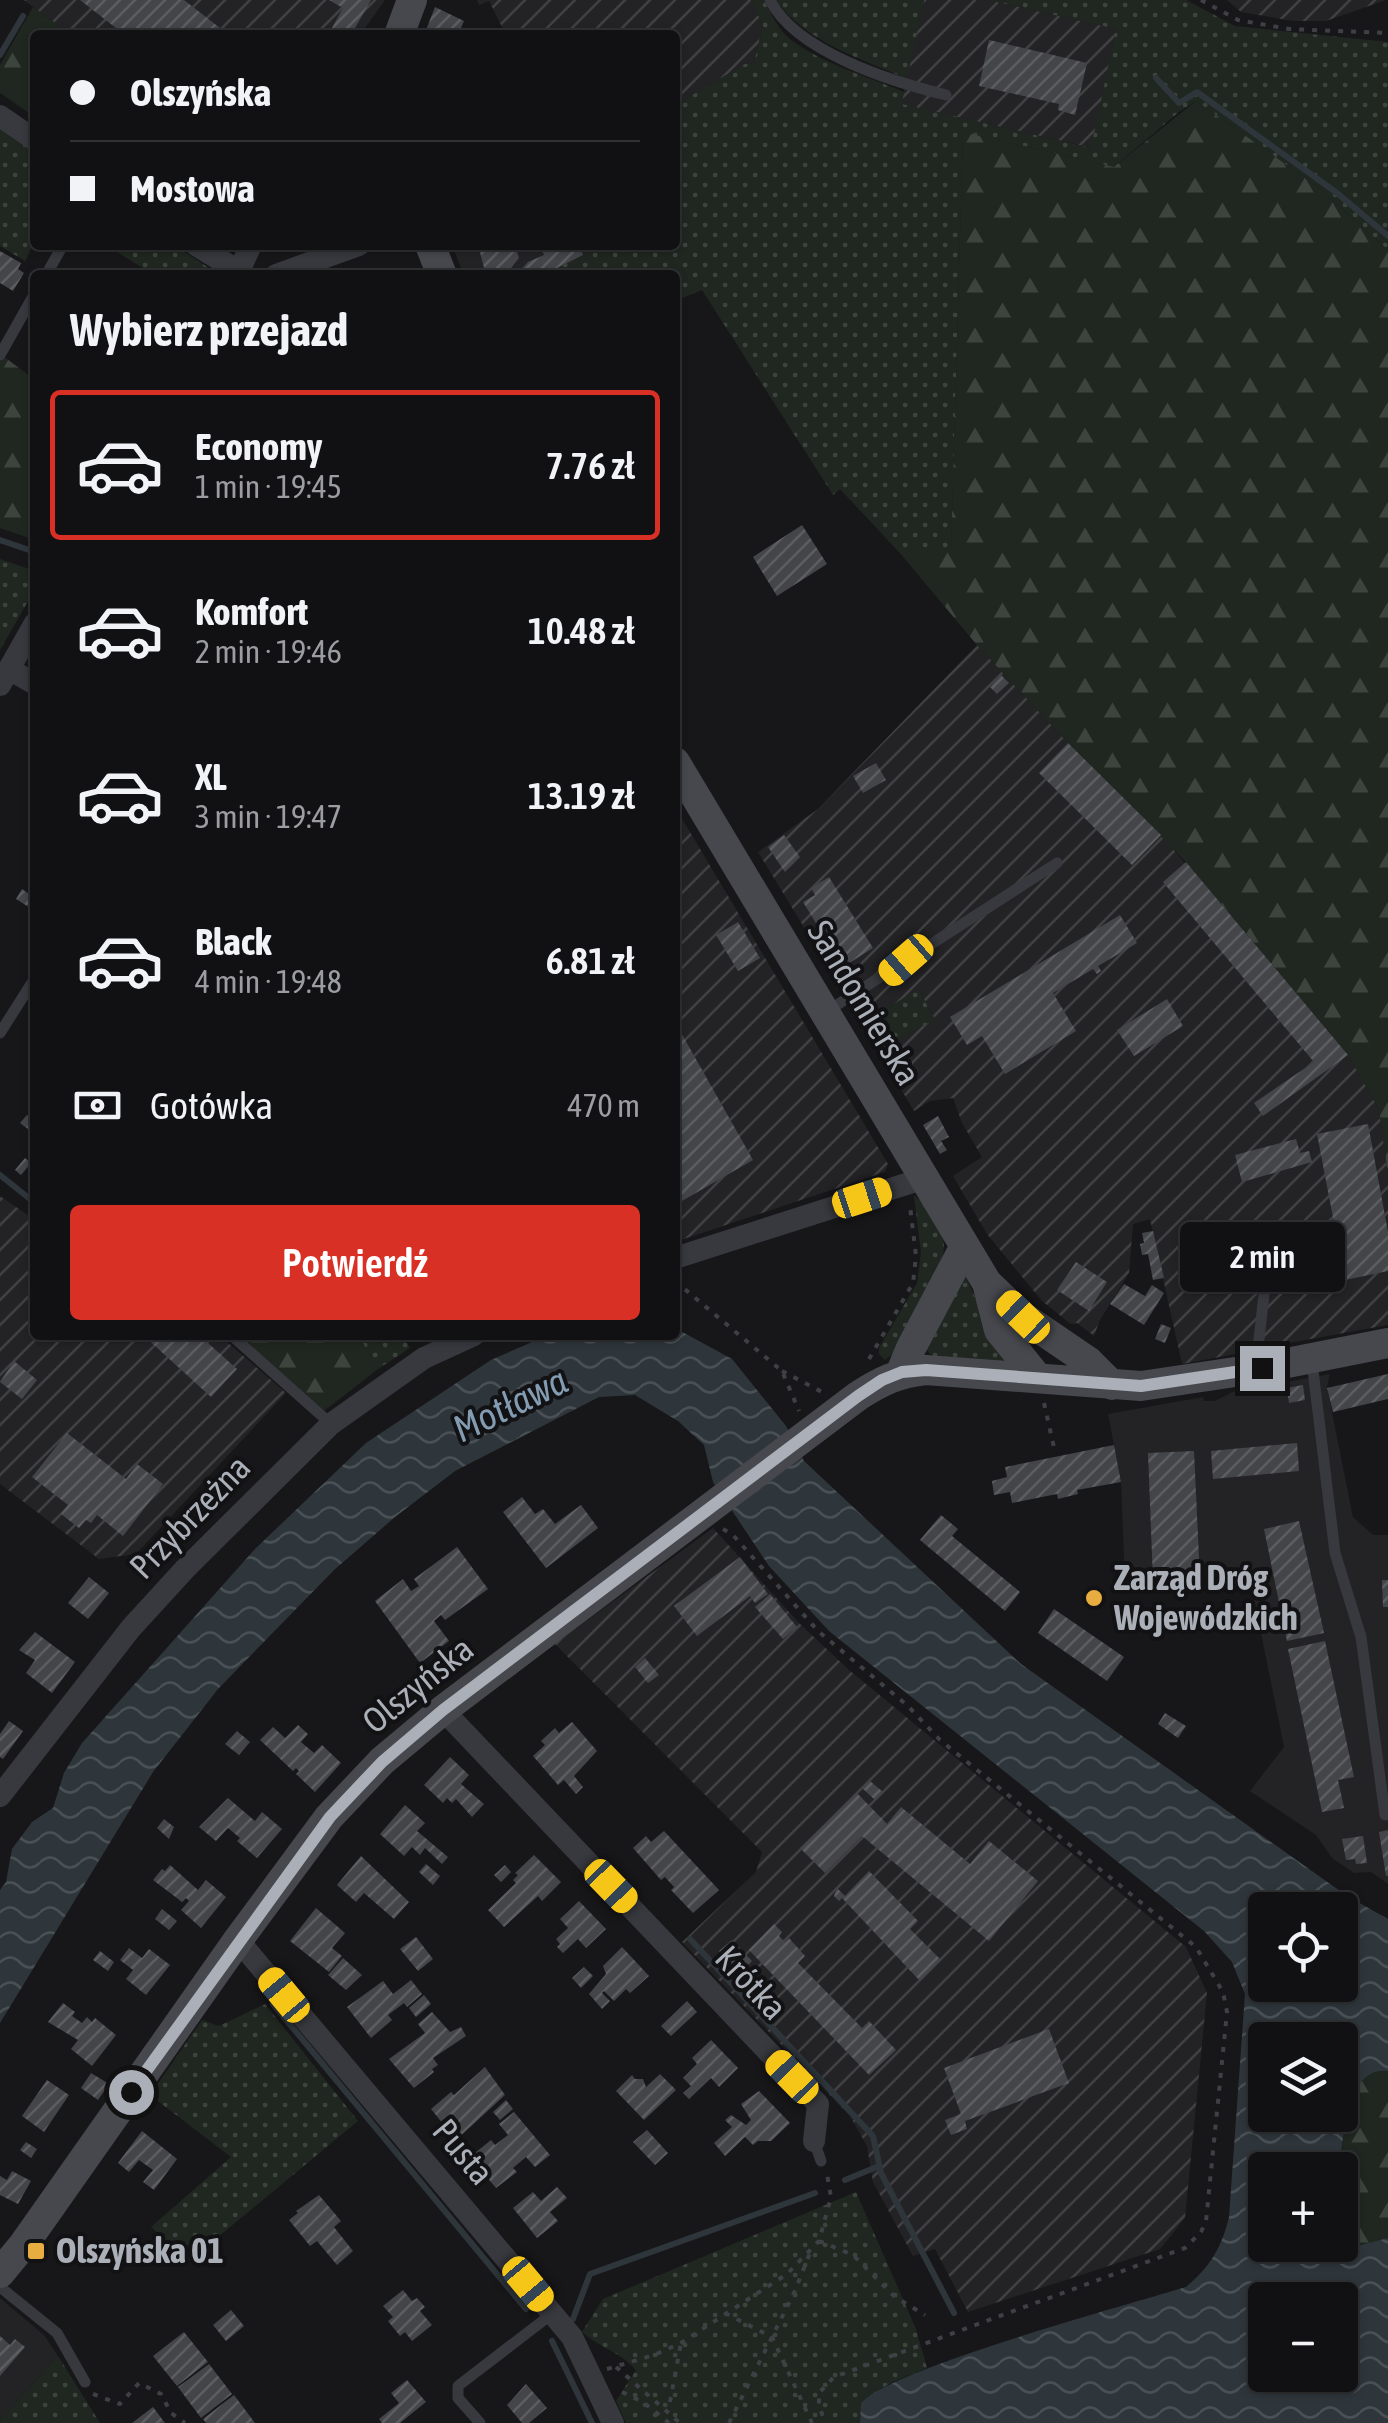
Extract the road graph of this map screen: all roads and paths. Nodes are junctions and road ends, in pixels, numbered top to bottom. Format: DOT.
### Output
graph roads {
  1 [pos="412,0"];
  2 [pos="770,0"];
  3 [pos="1201,0"];
  4 [pos="401,30"];
  5 [pos="1388,33"];
  6 [pos="946,95"];
  7 [pos="0,116"];
  8 [pos="30,137"];
  9 [pos="204,250"];
  10 [pos="344,250"];
  11 [pos="234,270"];
  12 [pos="290,270"];
  13 [pos="30,303"];
  14 [pos="0,355"];
  15 [pos="30,631"];
  16 [pos="4,677"];
  17 [pos="30,683"];
  18 [pos="680,770"];
  19 [pos="1058,863"];
  20 [pos="30,986"];
  21 [pos="826,1013"];
  22 [pos="0,1033"];
  23 [pos="915,1181"];
  24 [pos="1270,1242"];
  25 [pos="965,1246"];
  26 [pos="680,1256"];
  27 [pos="987,1283"];
  28 [pos="680,1285"];
  29 [pos="237,1340"];
  30 [pos="463,1340"];
  31 [pos="1388,1343"];
  32 [pos="1312,1358"];
  33 [pos="868,1360"];
  34 [pos="1256,1369"];
  35 [pos="782,1371"];
  36 [pos="902,1372"];
  37 [pos="1039,1385"];
  38 [pos="1112,1385"];
  39 [pos="831,1396"];
  40 [pos="330,1424"];
  41 [pos="805,1426"];
  42 [pos="1056,1452"];
  43 [pos="710,1509"];
  44 [pos="443,1710"];
  45 [pos="0,1796"];
  46 [pos="1385,1814"];
  47 [pos="238,1940"];
  48 [pos="818,2151"];
  49 [pos="819,2241"];
  50 [pos="810,2253"];
  51 [pos="0,2273"];
  52 [pos="0,2287"];
  53 [pos="552,2313"];
  54 [pos="725,2313"];
  55 [pos="925,2314"];
  56 [pos="772,2337"];
  57 [pos="681,2343"];
  58 [pos="615,2366"];
  59 [pos="613,2380"];
  60 [pos="85,2382"];
  61 [pos="620,2390"];
  62 [pos="670,2402"];
  63 [pos="185,2423"];
  64 [pos="480,2423"];
  65 [pos="612,2423"];
  66 [pos="670,2423"];
  67 [pos="680,2423"];
  68 [pos="729,2423"];
  69 [pos="812,2423"];
  70 [pos="825,2423"];
  1 -- 4 [label="street"];
  2 -- 6 [label="lane"];
  3 -- 5 [label="path"];
  7 -- 8 [label="street"];
  9 -- 11 [label="street"];
  10 -- 12 [label="street"];
  13 -- 14 [label="lane"];
  15 -- 16 [label="street"];
  16 -- 17 [label="street"];
  18 -- 21 [label="street, Sandomierska"];
  19 -- 21 [label="lane"];
  20 -- 22 [label="lane"];
  21 -- 23 [label="street, Sandomierska"];
  23 -- 25 [label="street, Sandomierska"];
  23 -- 26 [label="street"];
  23 -- 33 [label="path"];
  24 -- 34 [label="lane"];
  25 -- 27 [label="street, Sandomierska"];
  25 -- 36 [label="street"];
  27 -- 37 [label="street, Sandomierska"];
  27 -- 38 [label="street, Sandomierska"];
  28 -- 35 [label="path"];
  29 -- 40 [label="lane"];
  30 -- 40 [label="street, Przybrzeżna"];
  31 -- 32 [label="street"];
  32 -- 34 [label="street"];
  32 -- 46 [label="lane"];
  34 -- 38 [label="street"];
  35 -- 39 [label="path"];
  35 -- 41 [label="path"];
  36 -- 37 [label="street"];
  36 -- 41 [label="street, Olszyńska"];
  37 -- 38 [label="street"];
  37 -- 42 [label="path"];
  40 -- 45 [label="street, Przybrzeżna"];
  41 -- 43 [label="street, Olszyńska"];
  43 -- 44 [label="street, Olszyńska"];
  43 -- 70 [label="path"];
  44 -- 47 [label="street, Olszyńska"];
  44 -- 48 [label="street, Krótka"];
  47 -- 51 [label="street, Olszyńska"];
  47 -- 53 [label="street, Pusta"];
  48 -- 49 [label="path"];
  49 -- 50 [label="path"];
  49 -- 55 [label="path"];
  50 -- 54 [label="path"];
  50 -- 56 [label="path"];
  52 -- 60 [label="lane"];
  53 -- 64 [label="lane"];
  53 -- 65 [label="street, Pusta"];
  54 -- 56 [label="path"];
  54 -- 57 [label="path"];
  56 -- 68 [label="path"];
  56 -- 69 [label="path"];
  57 -- 58 [label="path"];
  57 -- 62 [label="path"];
  58 -- 59 [label="path"];
  58 -- 67 [label="path"];
  60 -- 63 [label="path"];
  61 -- 66 [label="path"];
}
